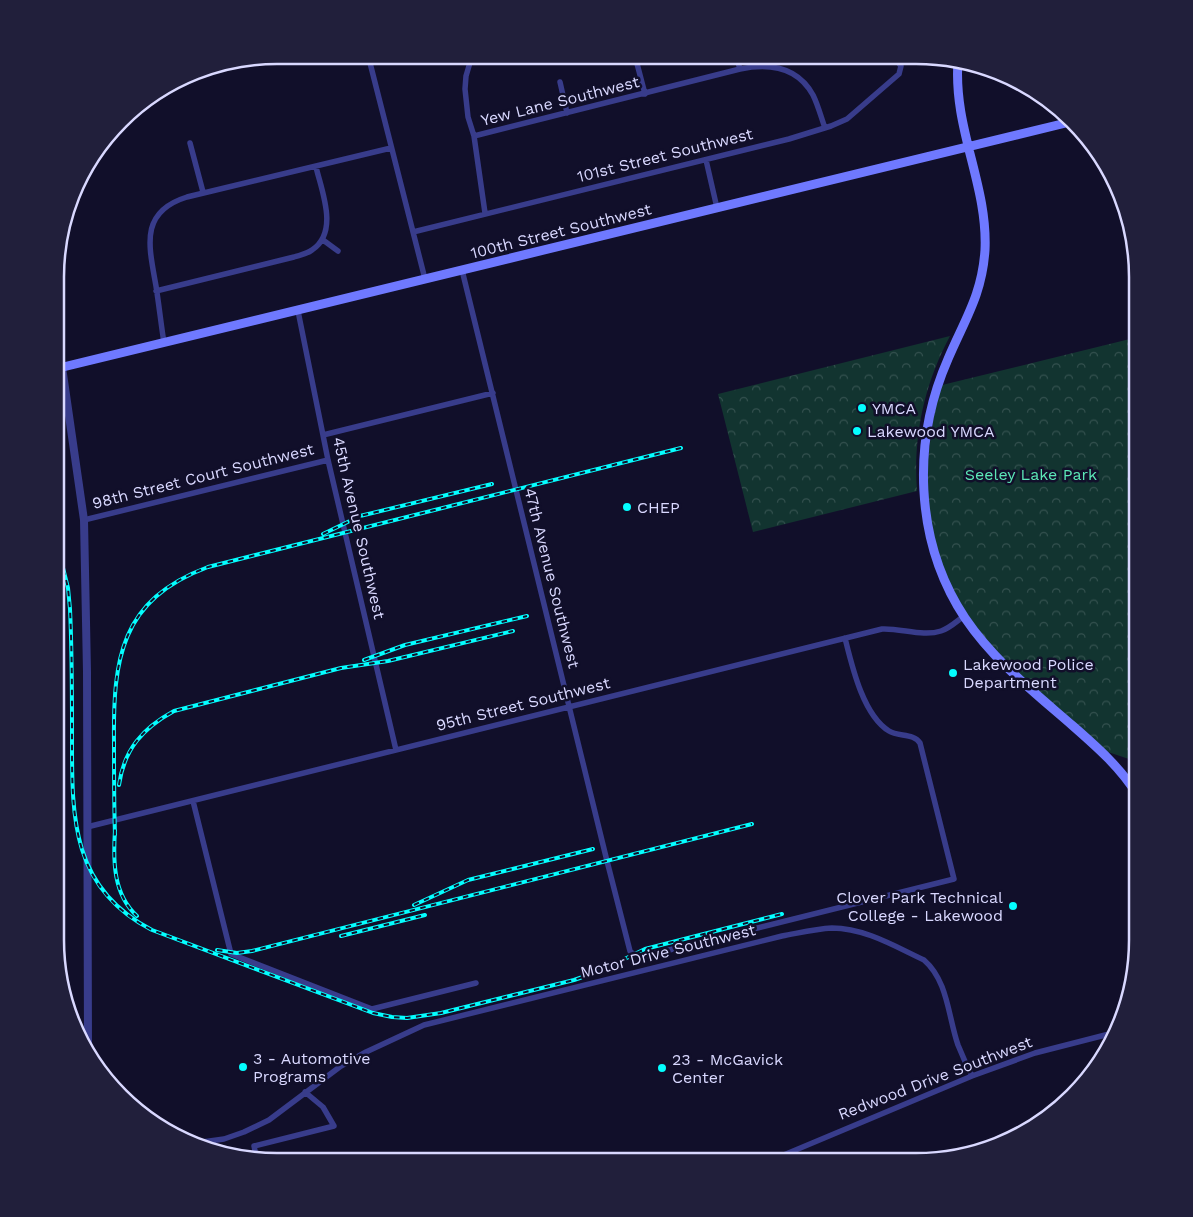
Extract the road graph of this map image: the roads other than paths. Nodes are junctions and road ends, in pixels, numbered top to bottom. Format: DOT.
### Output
graph roads {
  1 [pos="370,64"];
  2 [pos="469,64"];
  3 [pos="637,64"];
  4 [pos="738,64"];
  5 [pos="900,64"];
  6 [pos="958,68"];
  7 [pos="740,69"];
  8 [pos="560,82"];
  9 [pos="644,94"];
  10 [pos="567,113"];
  11 [pos="1064,123"];
  12 [pos="825,128"];
  13 [pos="474,136"];
  14 [pos="190,143"];
  15 [pos="967,147"];
  16 [pos="391,148"];
  17 [pos="706,160"];
  18 [pos="316,167"];
  19 [pos="204,192"];
  20 [pos="717,208"];
  21 [pos="485,213"];
  22 [pos="414,232"];
  23 [pos="323,240"];
  24 [pos="338,250"];
  25 [pos="462,270"];
  26 [pos="425,279"];
  27 [pos="156,291"];
  28 [pos="298,310"];
  29 [pos="164,343"];
  30 [pos="64,367"];
  31 [pos="64,393"];
  32 [pos="493,393"];
  33 [pos="323,435"];
  34 [pos="328,460"];
  35 [pos="84,520"];
  36 [pos="964,616"];
  37 [pos="845,638"];
  38 [pos="569,707"];
  39 [pos="396,750"];
  40 [pos="1129,784"];
  41 [pos="193,800"];
  42 [pos="86,827"];
  43 [pos="476,983"];
  44 [pos="1107,1035"];
  45 [pos="88,1038"];
  46 [pos="972,1076"];
  47 [pos="306,1092"];
  48 [pos="208,1142"];
  49 [pos="255,1152"];
  50 [pos="788,1153"];
  1 -- 16 [label="street"];
  2 -- 13 [label="street"];
  3 -- 9 [label="street"];
  4 -- 7 [label="street"];
  5 -- 12 [label="street, 101st Street Southwest"];
  6 -- 15 [label="main road"];
  7 -- 9 [label="street, Yew Lane Southwest"];
  7 -- 12 [label="street, Yew Lane Southwest"];
  8 -- 10 [label="street"];
  9 -- 10 [label="street, Yew Lane Southwest"];
  10 -- 13 [label="street, Yew Lane Southwest"];
  11 -- 15 [label="main road, 100th Street Southwest"];
  12 -- 17 [label="street, 101st Street Southwest"];
  13 -- 21 [label="street"];
  14 -- 19 [label="street"];
  15 -- 20 [label="main road, 100th Street Southwest"];
  15 -- 36 [label="main road"];
  16 -- 18 [label="street"];
  16 -- 22 [label="street"];
  17 -- 20 [label="street"];
  17 -- 21 [label="street, 101st Street Southwest"];
  18 -- 19 [label="street"];
  18 -- 23 [label="street"];
  19 -- 27 [label="street"];
  20 -- 25 [label="main road, 100th Street Southwest"];
  21 -- 22 [label="street, 101st Street Southwest"];
  22 -- 26 [label="street"];
  23 -- 24 [label="street"];
  23 -- 27 [label="street"];
  25 -- 26 [label="main road, 100th Street Southwest"];
  25 -- 32 [label="street, 47th Avenue Southwest"];
  26 -- 28 [label="main road, 100th Street Southwest"];
  27 -- 29 [label="street"];
  28 -- 29 [label="main road, 100th Street Southwest"];
  28 -- 33 [label="street, 45th Avenue Southwest"];
  29 -- 30 [label="main road, 100th Street Southwest"];
  31 -- 35 [label="street"];
  32 -- 33 [label="street, 98th Street Court Southwest"];
  32 -- 38 [label="street, 47th Avenue Southwest"];
  33 -- 34 [label="street, 45th Avenue Southwest"];
  34 -- 35 [label="street, 98th Street Court Southwest"];
  34 -- 39 [label="street, 45th Avenue Southwest"];
  35 -- 42 [label="street"];
  36 -- 37 [label="street, 95th Street Southwest"];
  36 -- 40 [label="main road"];
  37 -- 38 [label="street, 95th Street Southwest"];
  37 -- 38 [label="street, 47th Avenue Southwest"];
  38 -- 39 [label="street, 95th Street Southwest"];
  39 -- 41 [label="street, 95th Street Southwest"];
  41 -- 42 [label="street, 95th Street Southwest"];
  41 -- 43 [label="street"];
  42 -- 45 [label="street"];
  44 -- 46 [label="street, Redwood Drive Southwest"];
  46 -- 47 [label="street, Motor Drive Southwest"];
  46 -- 50 [label="street, Redwood Drive Southwest"];
  47 -- 48 [label="street, Motor Drive Southwest"];
  47 -- 49 [label="street"];
}
